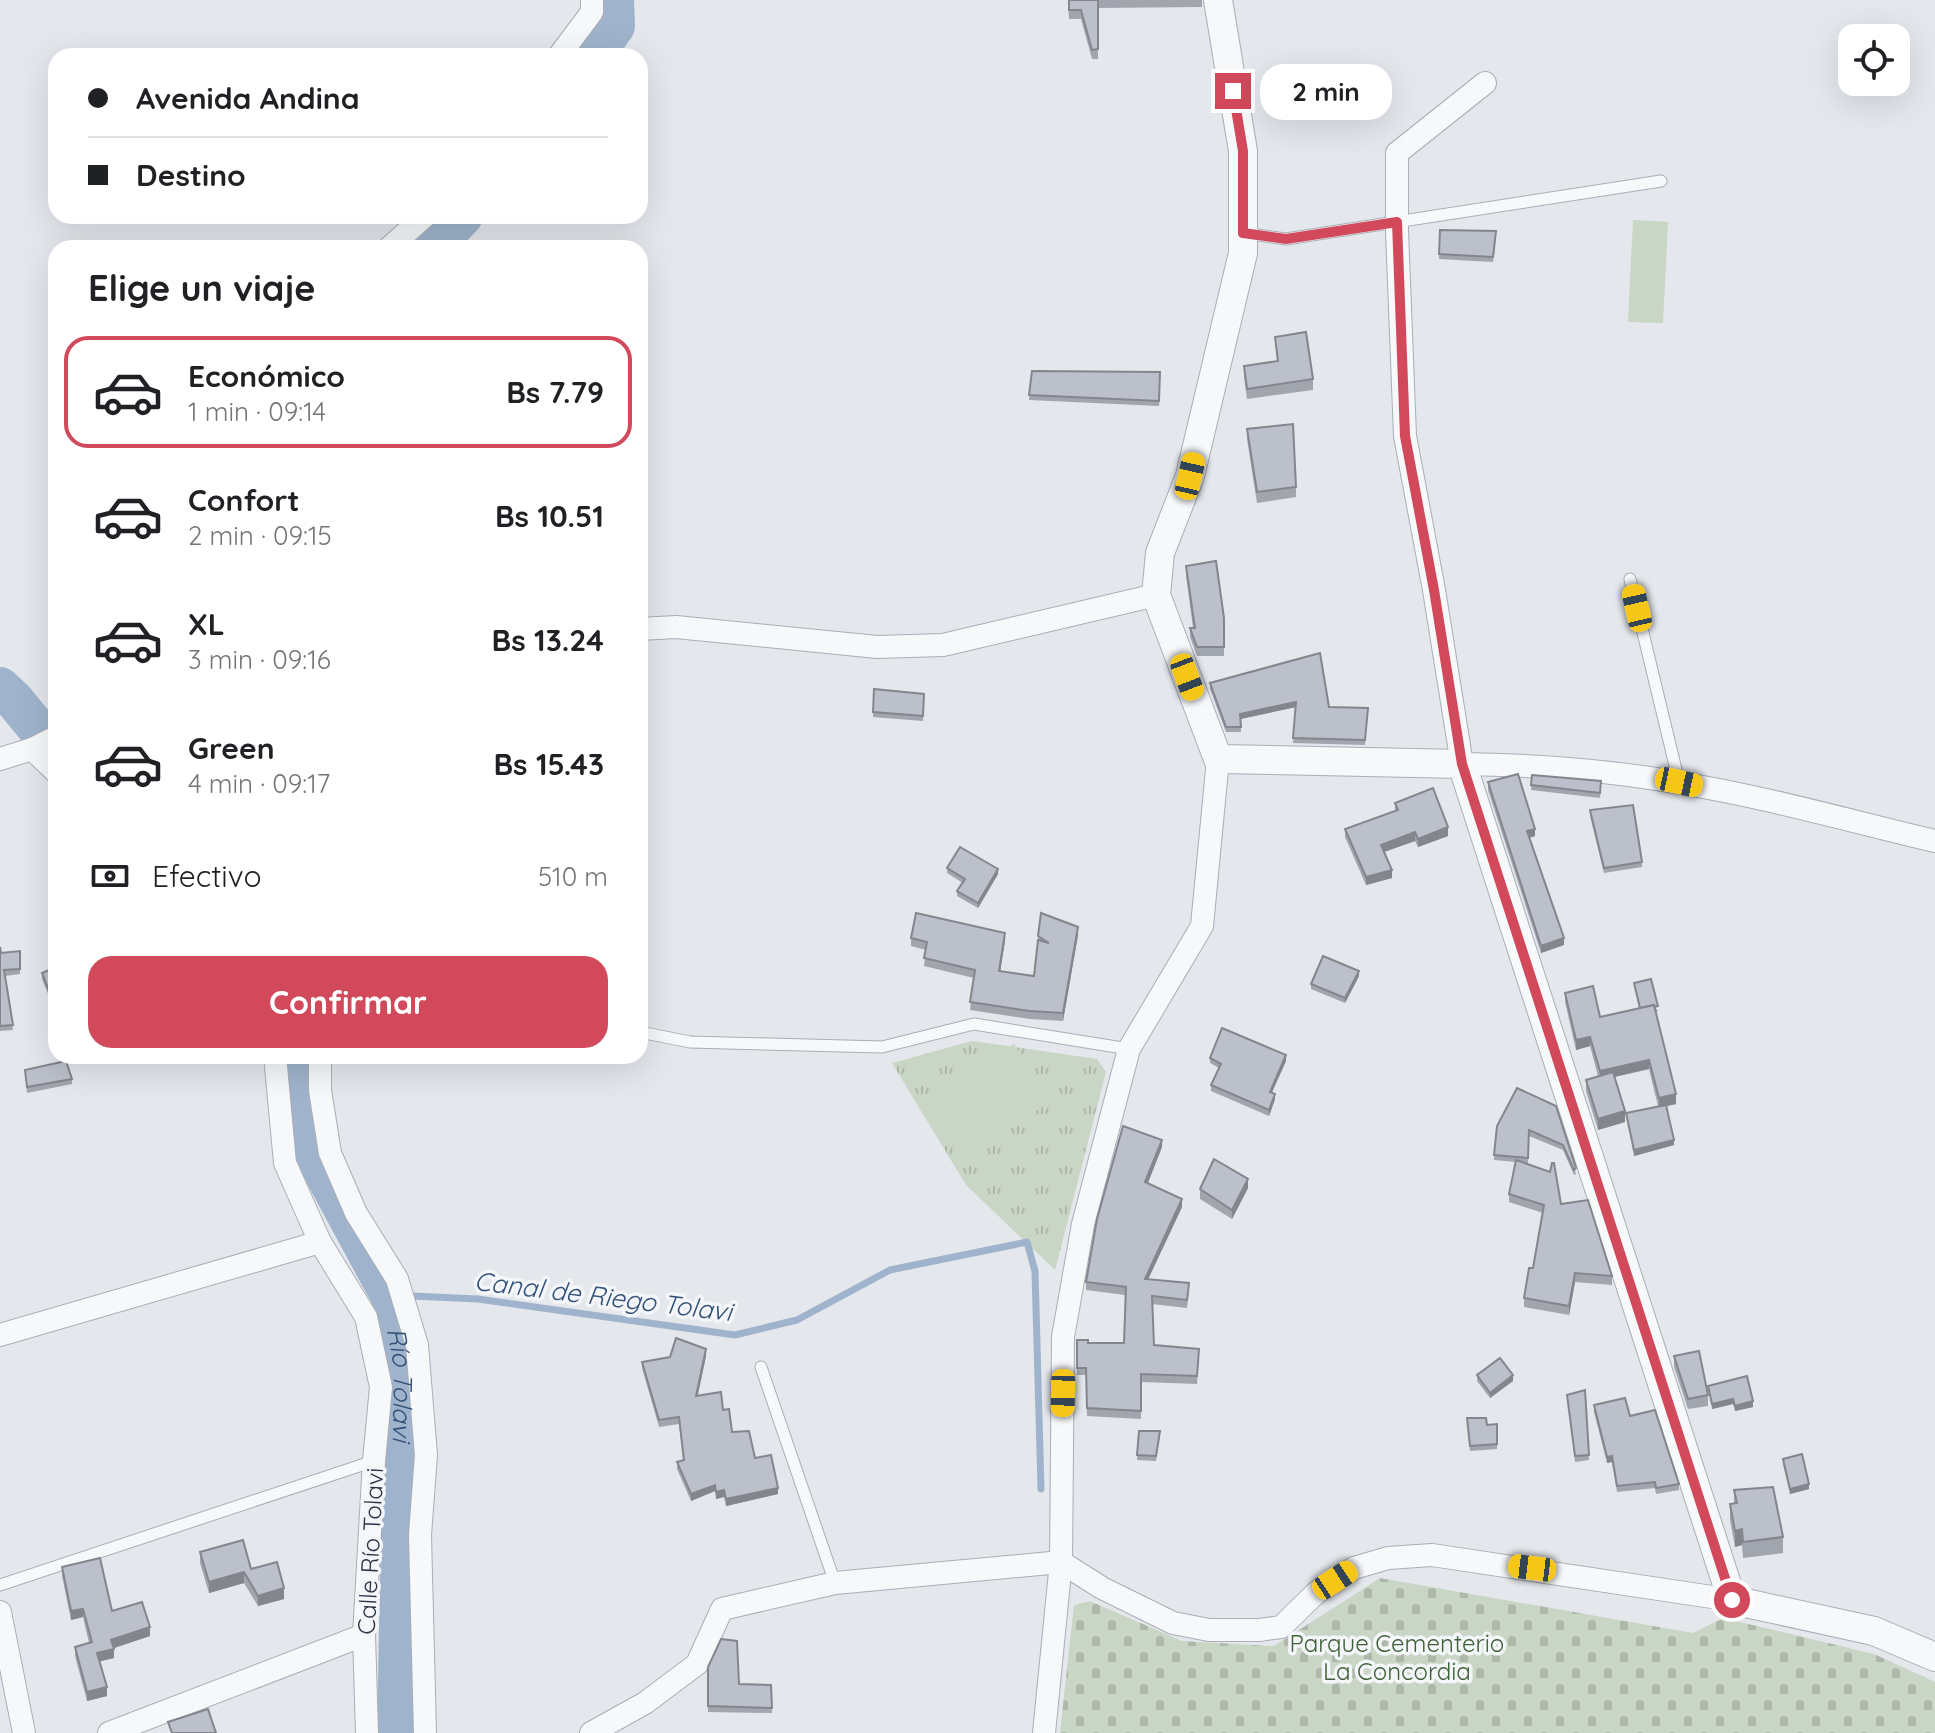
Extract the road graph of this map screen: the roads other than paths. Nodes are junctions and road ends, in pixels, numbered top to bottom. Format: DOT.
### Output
graph roads {
  1 [pos="592,0"];
  2 [pos="1218,0"];
  3 [pos="565,48"];
  4 [pos="1485,83"];
  5 [pos="1661,181"];
  6 [pos="1397,222"];
  7 [pos="416,224"];
  8 [pos="1243,233"];
  9 [pos="398,240"];
  10 [pos="1630,579"];
  11 [pos="1156,595"];
  12 [pos="648,629"];
  13 [pos="48,741"];
  14 [pos="32,749"];
  15 [pos="0,759"];
  16 [pos="1218,759"];
  17 [pos="48,764"];
  18 [pos="1462,764"];
  19 [pos="1679,782"];
  20 [pos="1935,841"];
  21 [pos="648,1034"];
  22 [pos="1129,1049"];
  23 [pos="276,1064"];
  24 [pos="320,1064"];
  25 [pos="320,1242"];
  26 [pos="0,1335"];
  27 [pos="761,1367"];
  28 [pos="374,1461"];
  29 [pos="1061,1562"];
  30 [pos="835,1583"];
  31 [pos="0,1585"];
  32 [pos="1732,1600"];
  33 [pos="0,1612"];
  34 [pos="364,1635"];
  35 [pos="1935,1657"];
  36 [pos="24,1733"];
  37 [pos="109,1733"];
  38 [pos="367,1733"];
  39 [pos="425,1733"];
  40 [pos="591,1733"];
  41 [pos="1044,1733"];
  1 -- 3 [label="street"];
  2 -- 8 [label="street"];
  4 -- 6 [label="street"];
  5 -- 6 [label="lane"];
  6 -- 8 [label="lane"];
  6 -- 18 [label="street"];
  7 -- 9 [label="street"];
  8 -- 11 [label="street"];
  10 -- 19 [label="lane"];
  11 -- 12 [label="street"];
  11 -- 16 [label="street"];
  13 -- 14 [label="street"];
  14 -- 15 [label="street"];
  14 -- 17 [label="street"];
  16 -- 18 [label="street"];
  16 -- 22 [label="street"];
  18 -- 19 [label="street"];
  18 -- 32 [label="street"];
  19 -- 20 [label="street"];
  21 -- 22 [label="lane"];
  22 -- 29 [label="street"];
  23 -- 25 [label="street, Calle Río Tolavi"];
  24 -- 39 [label="street, Calle Río Tolavi"];
  25 -- 26 [label="street"];
  25 -- 28 [label="street, Calle Río Tolavi"];
  27 -- 30 [label="lane"];
  28 -- 31 [label="lane"];
  28 -- 34 [label="street, Calle Río Tolavi"];
  29 -- 30 [label="street"];
  29 -- 32 [label="street"];
  29 -- 41 [label="street"];
  30 -- 40 [label="street"];
  32 -- 35 [label="street"];
  33 -- 36 [label="street"];
  34 -- 37 [label="street"];
  34 -- 38 [label="street, Calle Río Tolavi"];
}
